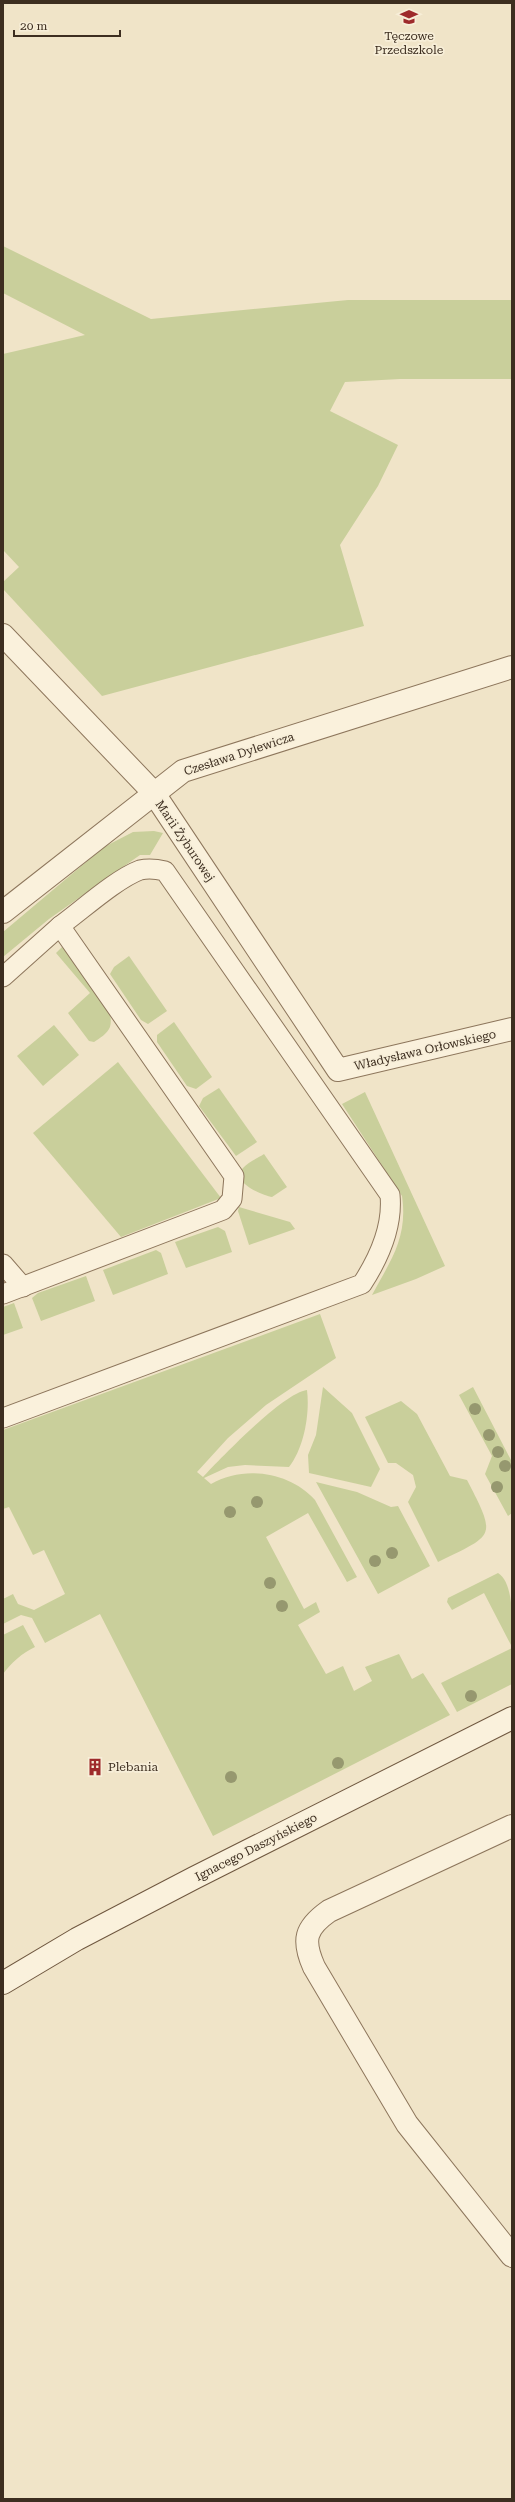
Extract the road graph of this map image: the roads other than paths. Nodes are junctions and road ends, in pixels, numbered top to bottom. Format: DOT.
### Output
graph roads {
  1 [pos="3,635"];
  2 [pos="512,667"];
  3 [pos="153,792"];
  4 [pos="3,912"];
  5 [pos="60,926"];
  6 [pos="3,977"];
  7 [pos="512,1029"];
  8 [pos="338,1070"];
  9 [pos="3,1264"];
  10 [pos="23,1287"];
  11 [pos="3,1294"];
  12 [pos="3,1418"];
  13 [pos="512,1718"];
  14 [pos="512,1826"];
  15 [pos="3,1983"];
  16 [pos="512,2256"];
  1 -- 3 [label="street, Marii Żyburowej"];
  2 -- 3 [label="street, Czesława Dylewicza"];
  3 -- 4 [label="street, Czesława Dylewicza"];
  3 -- 8 [label="street, Marii Żyburowej"];
  5 -- 6 [label="lane"];
  5 -- 10 [label="lane"];
  5 -- 12 [label="lane"];
  7 -- 8 [label="street, Władysława Orłowskiego"];
  9 -- 10 [label="lane"];
  10 -- 11 [label="lane"];
  13 -- 15 [label="street, Ignacego Daszyńskiego"];
  14 -- 16 [label="street"];
}
